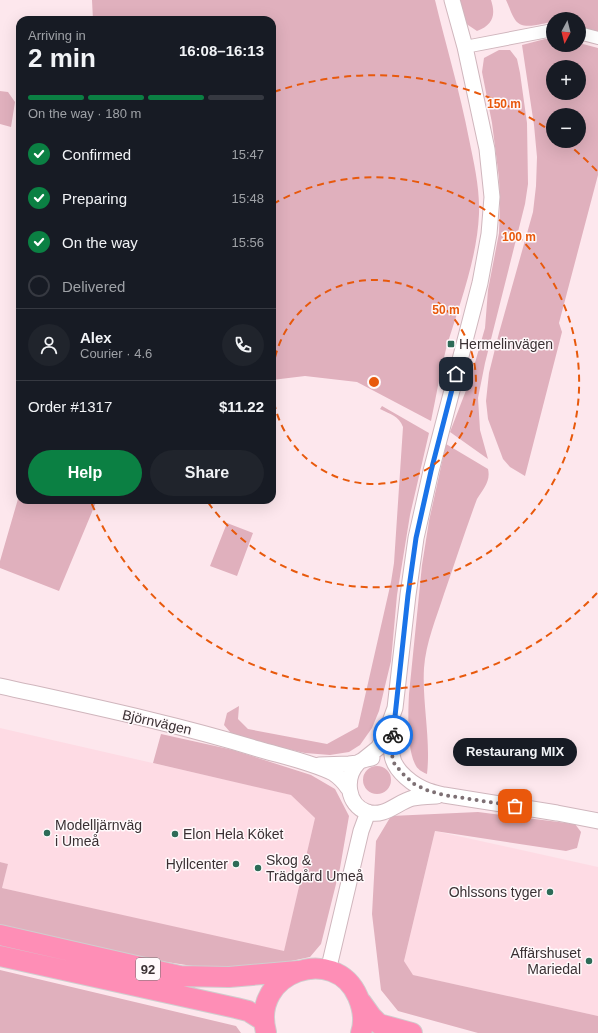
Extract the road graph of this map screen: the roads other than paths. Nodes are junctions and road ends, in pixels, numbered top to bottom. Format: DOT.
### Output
graph roads {
  1 [pos="452,0"];
  2 [pos="546,31"];
  3 [pos="586,35"];
  4 [pos="598,38"];
  5 [pos="465,46"];
  6 [pos="0,686"];
  7 [pos="395,708"];
  8 [pos="361,761"];
  9 [pos="312,765"];
  10 [pos="398,768"];
  11 [pos="348,788"];
  12 [pos="444,795"];
  13 [pos="398,804"];
  14 [pos="368,812"];
  15 [pos="598,821"];
  16 [pos="0,935"];
  17 [pos="0,956"];
  18 [pos="298,971"];
  19 [pos="328,971"];
  20 [pos="361,1002"];
  21 [pos="265,1029"];
  22 [pos="361,1033"];
  23 [pos="412,1033"];
  1 -- 5 [label="street"];
  2 -- 5 [label="street"];
  3 -- 4 [label="street"];
  5 -- 7 [label="street"];
  6 -- 9 [label="street, Björnvägen"];
  7 -- 8 [label="street"];
  7 -- 10 [label="street"];
  8 -- 9 [label="street, Björnvägen"];
  8 -- 10 [label="street, Björnvägen"];
  8 -- 11 [label="street"];
  9 -- 11 [label="street, Björnvägen"];
  10 -- 12 [label="street, Björnvägen"];
  10 -- 13 [label="street"];
  11 -- 14 [label="street, Björnvägen"];
  12 -- 13 [label="street, Björnvägen"];
  12 -- 15 [label="street, Björnvägen"];
  13 -- 14 [label="street, Björnvägen"];
  14 -- 19 [label="street"];
  16 -- 18 [label="highway, 92"];
  17 -- 21 [label="highway, 92"];
  18 -- 19 [label="highway"];
  18 -- 21 [label="highway"];
  19 -- 20 [label="highway"];
  20 -- 22 [label="highway"];
  20 -- 23 [label="highway"];
}
